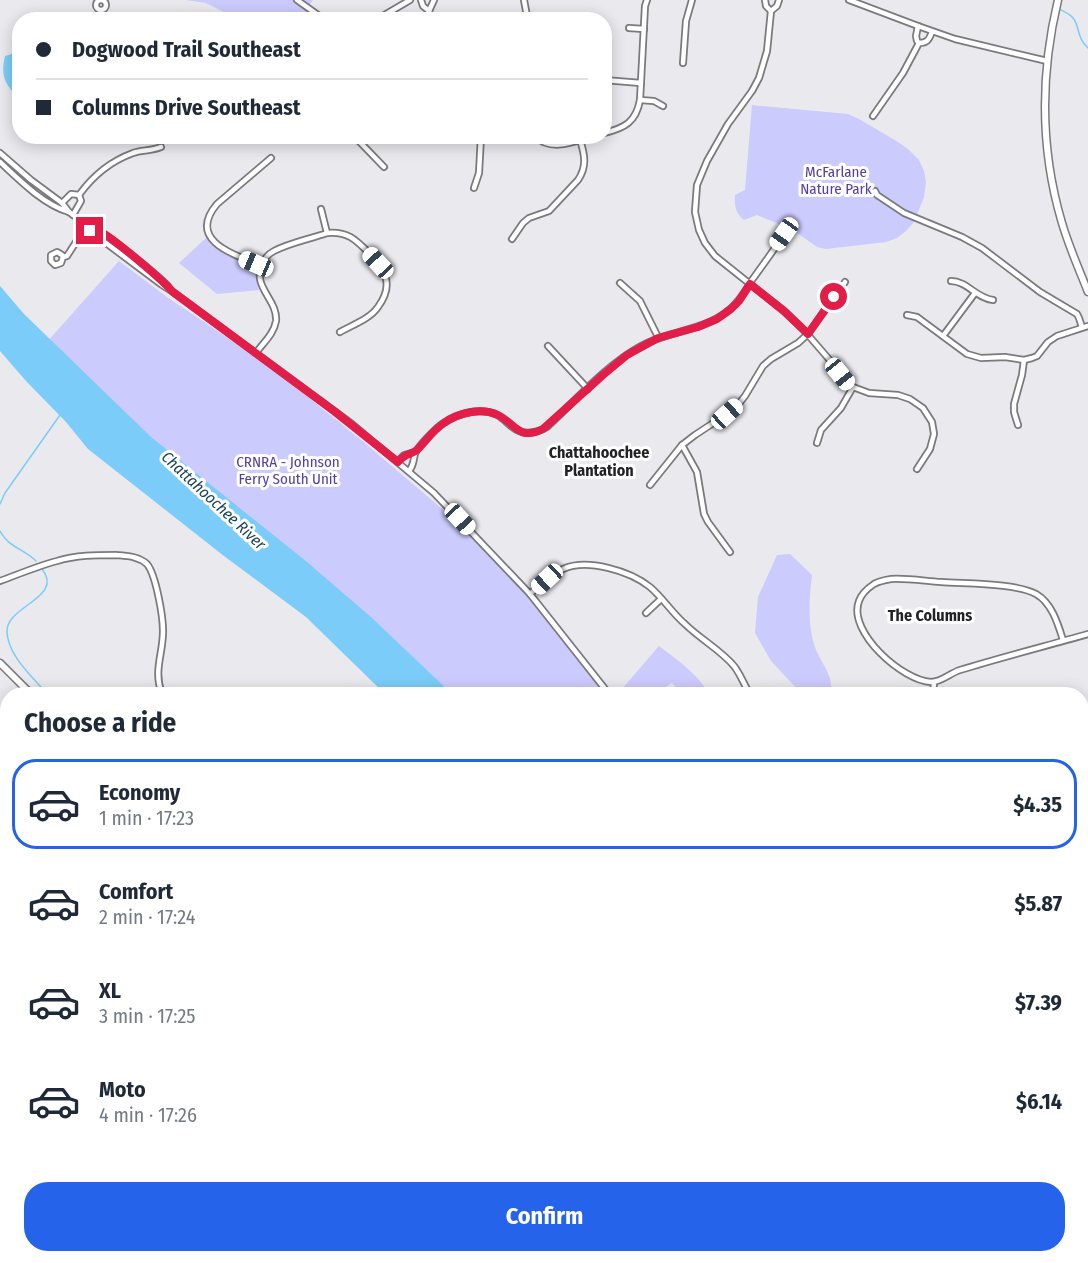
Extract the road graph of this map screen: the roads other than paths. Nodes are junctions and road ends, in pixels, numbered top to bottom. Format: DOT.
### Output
graph roads {
  1 [pos="297,0"];
  2 [pos="410,0"];
  3 [pos="421,0"];
  4 [pos="434,0"];
  5 [pos="643,0"];
  6 [pos="647,0"];
  7 [pos="695,0"];
  8 [pos="765,0"];
  9 [pos="779,0"];
  10 [pos="850,0"];
  11 [pos="1058,0"];
  12 [pos="404,2"];
  13 [pos="645,6"];
  14 [pos="429,11"];
  15 [pos="314,12"];
  16 [pos="388,12"];
  17 [pos="771,12"];
  18 [pos="918,26"];
  19 [pos="629,28"];
  20 [pos="644,29"];
  21 [pos="932,32"];
  22 [pos="919,43"];
  23 [pos="1047,61"];
  24 [pos="683,63"];
  25 [pos="612,81"];
  26 [pos="641,83"];
  27 [pos="640,100"];
  28 [pos="663,105"];
  29 [pos="873,116"];
  30 [pos="612,131"];
  31 [pos="362,144"];
  32 [pos="481,144"];
  33 [pos="581,144"];
  34 [pos="161,147"];
  35 [pos="0,153"];
  36 [pos="271,158"];
  37 [pos="0,162"];
  38 [pos="384,166"];
  39 [pos="474,188"];
  40 [pos="874,191"];
  41 [pos="79,195"];
  42 [pos="62,203"];
  43 [pos="321,209"];
  44 [pos="71,213"];
  45 [pos="87,225"];
  46 [pos="327,233"];
  47 [pos="784,234"];
  48 [pos="512,239"];
  49 [pos="63,257"];
  50 [pos="261,266"];
  51 [pos="951,281"];
  52 [pos="845,282"];
  53 [pos="620,283"];
  54 [pos="750,284"];
  55 [pos="1088,292"];
  56 [pos="975,293"];
  57 [pos="993,300"];
  58 [pos="907,315"];
  59 [pos="1085,326"];
  60 [pos="340,332"];
  61 [pos="808,334"];
  62 [pos="943,336"];
  63 [pos="658,338"];
  64 [pos="548,346"];
  65 [pos="256,353"];
  66 [pos="1024,360"];
  67 [pos="853,387"];
  68 [pos="588,389"];
  69 [pos="1018,425"];
  70 [pos="934,434"];
  71 [pos="940,434"];
  72 [pos="817,443"];
  73 [pos="682,446"];
  74 [pos="415,452"];
  75 [pos="398,462"];
  76 [pos="917,469"];
  77 [pos="409,471"];
  78 [pos="650,485"];
  79 [pos="730,552"];
  80 [pos="0,581"];
  81 [pos="530,594"];
  82 [pos="661,599"];
  83 [pos="646,613"];
  84 [pos="1088,634"];
  85 [pos="1064,640"];
  86 [pos="0,663"];
  87 [pos="934,682"];
  88 [pos="24,687"];
  89 [pos="161,687"];
  90 [pos="603,687"];
  91 [pos="746,687"];
  92 [pos="934,687"];
  1 -- 15 [label="street"];
  2 -- 12 [label="street"];
  3 -- 14 [label="street"];
  4 -- 14 [label="street"];
  5 -- 13 [label="street"];
  6 -- 13 [label="street"];
  7 -- 24 [label="street"];
  8 -- 17 [label="street"];
  9 -- 17 [label="street"];
  10 -- 18 [label="street"];
  11 -- 23 [label="street"];
  12 -- 16 [label="street"];
  13 -- 20 [label="street"];
  17 -- 54 [label="street"];
  18 -- 21 [label="street"];
  18 -- 22 [label="street"];
  19 -- 20 [label="street"];
  20 -- 26 [label="street"];
  21 -- 22 [label="street"];
  21 -- 23 [label="street"];
  22 -- 29 [label="street"];
  23 -- 55 [label="street"];
  25 -- 26 [label="street"];
  26 -- 27 [label="street"];
  27 -- 28 [label="street"];
  27 -- 30 [label="street"];
  31 -- 38 [label="street"];
  32 -- 39 [label="street"];
  33 -- 48 [label="street"];
  34 -- 41 [label="street"];
  35 -- 42 [label="street"];
  36 -- 50 [label="street"];
  37 -- 44 [label="street"];
  40 -- 59 [label="street"];
  41 -- 42 [label="street"];
  41 -- 44 [label="street"];
  42 -- 44 [label="street"];
  43 -- 46 [label="street"];
  44 -- 45 [label="street"];
  45 -- 49 [label="street"];
  45 -- 65 [label="street"];
  46 -- 50 [label="street"];
  46 -- 60 [label="street"];
  47 -- 54 [label="street"];
  50 -- 65 [label="street"];
  51 -- 56 [label="street"];
  52 -- 61 [label="street"];
  53 -- 63 [label="street"];
  54 -- 61 [label="street"];
  54 -- 63 [label="street"];
  56 -- 57 [label="street"];
  56 -- 62 [label="street"];
  58 -- 62 [label="street"];
  59 -- 66 [label="street"];
  61 -- 67 [label="street"];
  61 -- 73 [label="street"];
  62 -- 66 [label="street"];
  63 -- 68 [label="street"];
  64 -- 68 [label="street"];
  65 -- 75 [label="street"];
  66 -- 69 [label="street"];
  67 -- 70 [label="street"];
  67 -- 72 [label="street"];
  68 -- 74 [label="street"];
  70 -- 71 [label="street"];
  70 -- 76 [label="street"];
  73 -- 78 [label="street"];
  73 -- 79 [label="street"];
  74 -- 75 [label="street"];
  74 -- 77 [label="street"];
  75 -- 77 [label="street"];
  77 -- 81 [label="street"];
  80 -- 89 [label="street"];
  81 -- 82 [label="street"];
  81 -- 90 [label="street"];
  82 -- 83 [label="street"];
  82 -- 91 [label="street"];
  84 -- 85 [label="street"];
  85 -- 87 [label="street"];
  85 -- 87 [label="street"];
  86 -- 88 [label="street"];
  87 -- 92 [label="street"];
}
